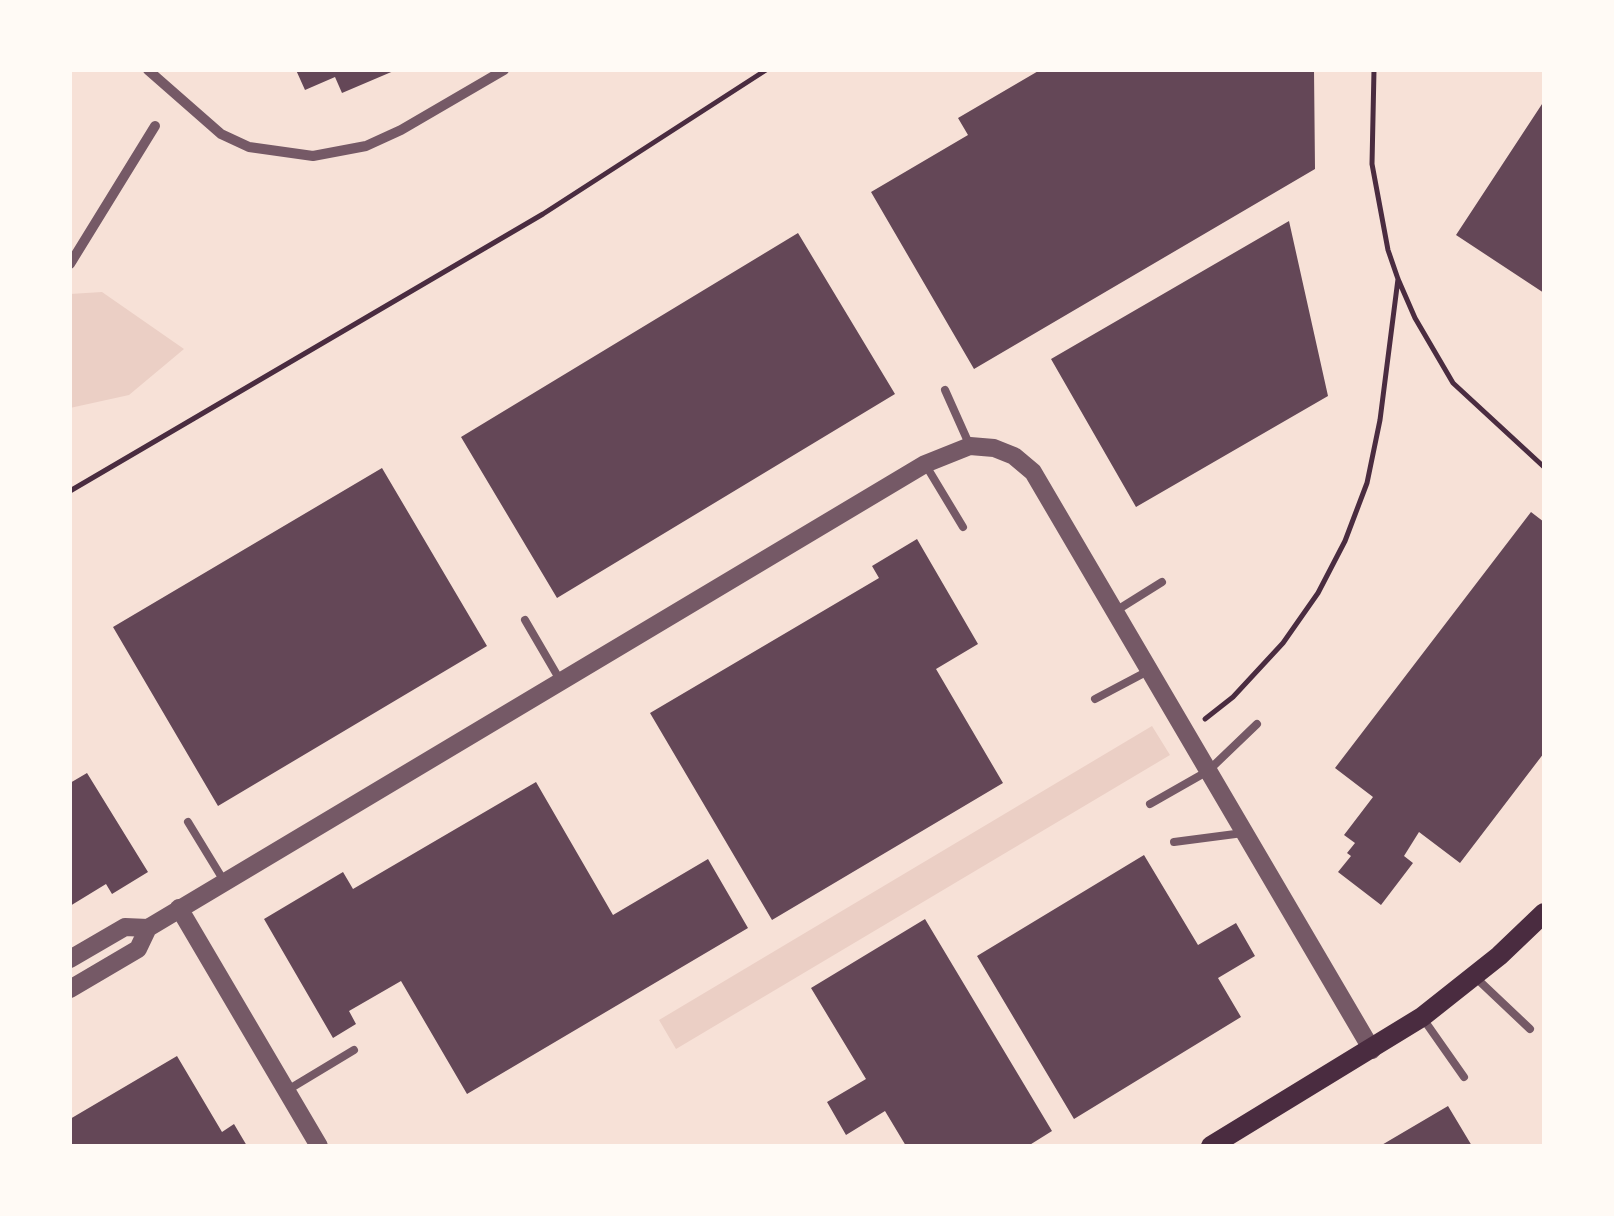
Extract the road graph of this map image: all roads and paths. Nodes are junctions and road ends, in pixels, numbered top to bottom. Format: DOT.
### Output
graph roads {
  1 [pos="148,70"];
  2 [pos="504,70"];
  3 [pos="766,70"];
  4 [pos="1374,70"];
  5 [pos="155,126"];
  6 [pos="70,264"];
  7 [pos="1398,279"];
  8 [pos="945,390"];
  9 [pos="970,446"];
  10 [pos="926,464"];
  11 [pos="1544,468"];
  12 [pos="70,491"];
  13 [pos="963,526"];
  14 [pos="1162,582"];
  15 [pos="1114,612"];
  16 [pos="526,620"];
  17 [pos="1148,671"];
  18 [pos="560,680"];
  19 [pos="1095,699"];
  20 [pos="1257,724"];
  21 [pos="1186,733"];
  22 [pos="1208,772"];
  23 [pos="1150,804"];
  24 [pos="188,822"];
  25 [pos="1243,833"];
  26 [pos="1174,842"];
  27 [pos="224,881"];
  28 [pos="179,908"];
  29 [pos="1544,913"];
  30 [pos="148,928"];
  31 [pos="70,959"];
  32 [pos="1474,976"];
  33 [pos="70,990"];
  34 [pos="1422,1017"];
  35 [pos="1530,1029"];
  36 [pos="354,1050"];
  37 [pos="1372,1050"];
  38 [pos="1464,1077"];
  39 [pos="286,1091"];
  40 [pos="319,1146"];
  41 [pos="1211,1146"];
  1 -- 2 [label="street"];
  3 -- 12 [label="path"];
  4 -- 7 [label="path"];
  5 -- 6 [label="street"];
  7 -- 11 [label="path"];
  7 -- 21 [label="path"];
  8 -- 9 [label="lane"];
  9 -- 10 [label="street"];
  9 -- 15 [label="street"];
  10 -- 13 [label="lane"];
  10 -- 18 [label="street"];
  14 -- 15 [label="lane"];
  15 -- 17 [label="street"];
  16 -- 18 [label="lane"];
  17 -- 19 [label="lane"];
  17 -- 21 [label="street"];
  18 -- 27 [label="street"];
  20 -- 22 [label="lane"];
  21 -- 22 [label="street"];
  22 -- 23 [label="lane"];
  22 -- 25 [label="street"];
  24 -- 27 [label="lane"];
  25 -- 26 [label="lane"];
  25 -- 37 [label="street"];
  27 -- 28 [label="street"];
  28 -- 30 [label="street"];
  28 -- 39 [label="street"];
  29 -- 32 [label="main road"];
  30 -- 31 [label="street"];
  30 -- 33 [label="street"];
  32 -- 34 [label="main road"];
  32 -- 35 [label="lane"];
  34 -- 37 [label="main road"];
  34 -- 38 [label="lane"];
  36 -- 39 [label="lane"];
  37 -- 41 [label="main road"];
  39 -- 40 [label="street"];
}
